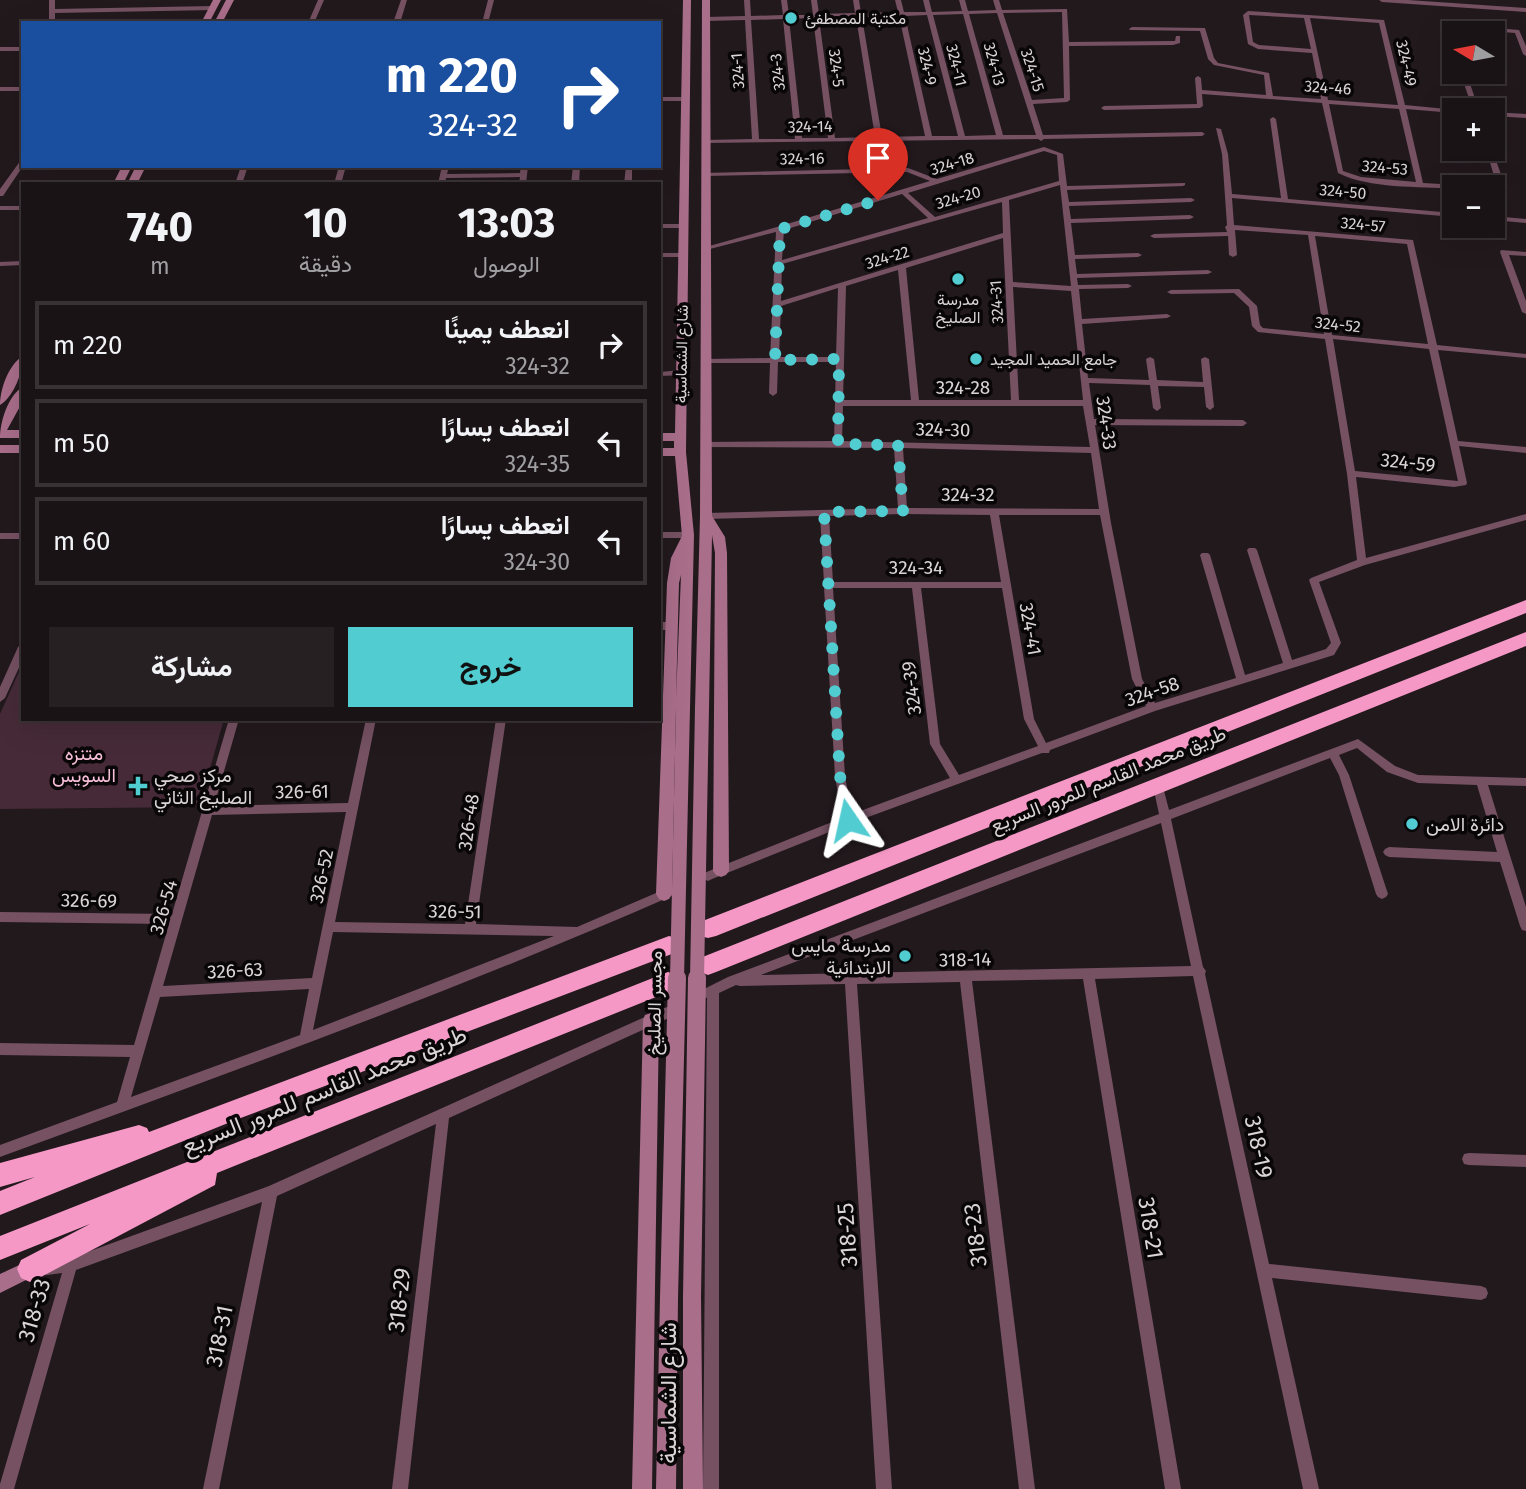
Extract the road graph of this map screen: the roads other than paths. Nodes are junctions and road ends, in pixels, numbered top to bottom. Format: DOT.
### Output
graph roads {
  1 [pos="51,0"];
  2 [pos="133,0"];
  3 [pos="230,0"];
  4 [pos="321,0"];
  5 [pos="404,0"];
  6 [pos="491,0"];
  7 [pos="687,0"];
  8 [pos="706,0"];
  9 [pos="747,0"];
  10 [pos="784,0"];
  11 [pos="814,0"];
  12 [pos="856,0"];
  13 [pos="898,0"];
  14 [pos="926,0"];
  15 [pos="962,0"];
  16 [pos="996,0"];
  17 [pos="1380,0"];
  18 [pos="1431,2"];
  19 [pos="215,4"];
  20 [pos="1441,4"];
  21 [pos="127,9"];
  22 [pos="1526,10"];
  23 [pos="52,11"];
  24 [pos="1000,12"];
  25 [pos="930,13"];
  26 [pos="966,13"];
  27 [pos="902,14"];
  28 [pos="859,15"];
  29 [pos="817,16"];
  30 [pos="1307,16"];
  31 [pos="786,17"];
  32 [pos="748,18"];
  33 [pos="706,19"];
  34 [pos="52,21"];
  35 [pos="206,21"];
  36 [pos="219,21"];
  37 [pos="312,21"];
  38 [pos="396,21"];
  39 [pos="486,21"];
  40 [pos="1382,21"];
  41 [pos="1446,21"];
  42 [pos="1132,29"];
  43 [pos="1505,30"];
  44 [pos="1517,31"];
  45 [pos="1526,32"];
  46 [pos="1178,37"];
  47 [pos="1066,44"];
  48 [pos="0,49"];
  49 [pos="21,49"];
  50 [pos="1315,51"];
  51 [pos="1526,54"];
  52 [pos="1198,78"];
  53 [pos="0,89"];
  54 [pos="21,89"];
  55 [pos="1199,92"];
  56 [pos="1270,97"];
  57 [pos="661,99"];
  58 [pos="685,99"];
  59 [pos="1325,101"];
  60 [pos="1029,102"];
  61 [pos="1402,107"];
  62 [pos="1104,108"];
  63 [pos="1442,110"];
  64 [pos="1505,115"];
  65 [pos="1526,116"];
  66 [pos="1273,119"];
  67 [pos="1218,130"];
  68 [pos="1202,134"];
  69 [pos="1040,135"];
  70 [pos="1000,136"];
  71 [pos="962,137"];
  72 [pos="929,138"];
  73 [pos="878,139"];
  74 [pos="799,140"];
  75 [pos="832,140"];
  76 [pos="756,141"];
  77 [pos="706,142"];
  78 [pos="1044,149"];
  79 [pos="21,164"];
  80 [pos="524,171"];
  81 [pos="706,174"];
  82 [pos="442,180"];
  83 [pos="938,182"];
  84 [pos="1183,184"];
  85 [pos="1420,184"];
  86 [pos="1064,185"];
  87 [pos="1442,186"];
  88 [pos="903,192"];
  89 [pos="0,194"];
  90 [pos="1229,196"];
  91 [pos="1005,199"];
  92 [pos="1191,200"];
  93 [pos="1285,201"];
  94 [pos="684,203"];
  95 [pos="706,203"];
  96 [pos="1066,204"];
  97 [pos="0,208"];
  98 [pos="21,208"];
  99 [pos="1442,214"];
  100 [pos="1190,217"];
  101 [pos="933,219"];
  102 [pos="1505,219"];
  103 [pos="1068,221"];
  104 [pos="1526,221"];
  105 [pos="661,226"];
  106 [pos="683,226"];
  107 [pos="780,229"];
  108 [pos="1230,230"];
  109 [pos="1311,233"];
  110 [pos="1007,234"];
  111 [pos="1154,236"];
  112 [pos="706,248"];
  113 [pos="1526,254"];
  114 [pos="661,255"];
  115 [pos="683,255"];
  116 [pos="1138,255"];
  117 [pos="1234,255"];
  118 [pos="1072,257"];
  119 [pos="21,263"];
  120 [pos="779,263"];
  121 [pos="0,264"];
  122 [pos="902,267"];
  123 [pos="1208,272"];
  124 [pos="1074,276"];
  125 [pos="1009,284"];
  126 [pos="842,285"];
  127 [pos="1128,286"];
  128 [pos="1075,288"];
  129 [pos="1171,292"];
  130 [pos="776,304"];
  131 [pos="1526,312"];
  132 [pos="1167,316"];
  133 [pos="1079,321"];
  134 [pos="1328,337"];
  135 [pos="1433,347"];
  136 [pos="1526,356"];
  137 [pos="839,359"];
  138 [pos="1150,359"];
  139 [pos="1205,359"];
  140 [pos="775,360"];
  141 [pos="706,361"];
  142 [pos="21,363"];
  143 [pos="681,373"];
  144 [pos="661,374"];
  145 [pos="1085,380"];
  146 [pos="1153,383"];
  147 [pos="1208,385"];
  148 [pos="773,393"];
  149 [pos="21,394"];
  150 [pos="1,399"];
  151 [pos="838,403"];
  152 [pos="915,403"];
  153 [pos="1015,403"];
  154 [pos="1087,403"];
  155 [pos="1210,407"];
  156 [pos="1157,408"];
  157 [pos="1090,422"];
  158 [pos="1243,423"];
  159 [pos="0,434"];
  160 [pos="21,434"];
  161 [pos="661,437"];
  162 [pos="680,437"];
  163 [pos="1454,443"];
  164 [pos="706,444"];
  165 [pos="838,444"];
  166 [pos="898,445"];
  167 [pos="11,449"];
  168 [pos="1095,450"];
  169 [pos="1526,450"];
  170 [pos="661,452"];
  171 [pos="680,453"];
  172 [pos="1351,474"];
  173 [pos="903,511"];
  174 [pos="824,512"];
  175 [pos="994,512"];
  176 [pos="1104,512"];
  177 [pos="706,516"];
  178 [pos="1526,517"];
  179 [pos="661,535"];
  180 [pos="688,535"];
  181 [pos="0,536"];
  182 [pos="21,536"];
  183 [pos="1252,550"];
  184 [pos="1205,555"];
  185 [pos="1362,562"];
  186 [pos="827,585"];
  187 [pos="916,585"];
  188 [pos="1005,585"];
  189 [pos="1526,606"];
  190 [pos="666,626"];
  191 [pos="1526,639"];
  192 [pos="21,651"];
  193 [pos="1289,665"];
  194 [pos="1242,680"];
  195 [pos="0,698"];
  196 [pos="683,708"];
  197 [pos="1153,708"];
  198 [pos="233,721"];
  199 [pos="372,721"];
  200 [pos="501,721"];
  201 [pos="1045,750"];
  202 [pos="1332,752"];
  203 [pos="957,781"];
  204 [pos="1481,781"];
  205 [pos="1526,782"];
  206 [pos="1158,786"];
  207 [pos="353,807"];
  208 [pos="209,811"];
  209 [pos="1166,814"];
  210 [pos="848,820"];
  211 [pos="1388,852"];
  212 [pos="1504,857"];
  213 [pos="715,874"];
  214 [pos="667,893"];
  215 [pos="1382,894"];
  216 [pos="0,917"];
  217 [pos="177,919"];
  218 [pos="328,926"];
  219 [pos="1526,926"];
  220 [pos="470,929"];
  221 [pos="708,929"];
  222 [pos="580,931"];
  223 [pos="669,945"];
  224 [pos="708,965"];
  225 [pos="1199,971"];
  226 [pos="1088,973"];
  227 [pos="965,976"];
  228 [pos="851,979"];
  229 [pos="732,981"];
  230 [pos="668,982"];
  231 [pos="317,983"];
  232 [pos="156,992"];
  233 [pos="659,1016"];
  234 [pos="305,1039"];
  235 [pos="0,1049"];
  236 [pos="139,1051"];
  237 [pos="123,1104"];
  238 [pos="235,1109"];
  239 [pos="443,1116"];
  240 [pos="301,1127"];
  241 [pos="0,1151"];
  242 [pos="1469,1159"];
  243 [pos="1526,1161"];
  244 [pos="0,1175"];
  245 [pos="271,1192"];
  246 [pos="0,1203"];
  247 [pos="0,1248"];
  248 [pos="71,1265"];
  249 [pos="30,1269"];
  250 [pos="1264,1270"];
  251 [pos="0,1284"];
  252 [pos="1480,1293"];
  253 [pos="669,1298"];
  254 [pos="6,1489"];
  255 [pos="211,1489"];
  256 [pos="400,1489"];
  257 [pos="642,1489"];
  258 [pos="666,1489"];
  259 [pos="693,1489"];
  260 [pos="711,1489"];
  261 [pos="884,1489"];
  262 [pos="1027,1489"];
  263 [pos="1173,1489"];
  264 [pos="1311,1489"];
  1 -- 23 [label="street"];
  2 -- 21 [label="street"];
  3 -- 36 [label="street"];
  4 -- 37 [label="street"];
  5 -- 38 [label="street"];
  6 -- 39 [label="street"];
  7 -- 58 [label="street, شارع الشماسية"];
  8 -- 33 [label="street, شارع الشماسية"];
  9 -- 32 [label="street, 324-1"];
  10 -- 31 [label="street, 324-3"];
  11 -- 29 [label="street, 324-5"];
  12 -- 28 [label="street"];
  13 -- 27 [label="street, 324-9"];
  14 -- 25 [label="street, 324-11"];
  15 -- 26 [label="street, 324-13"];
  16 -- 24 [label="street, 324-15"];
  17 -- 18 [label="street"];
  17 -- 40 [label="street"];
  18 -- 20 [label="street"];
  19 -- 21 [label="street"];
  19 -- 35 [label="street"];
  20 -- 22 [label="street"];
  20 -- 41 [label="street"];
  21 -- 23 [label="street"];
  23 -- 34 [label="street"];
  24 -- 26 [label="street"];
  24 -- 47 [label="street"];
  24 -- 60 [label="street, 324-15"];
  25 -- 26 [label="street"];
  25 -- 27 [label="street"];
  25 -- 71 [label="street, 324-11"];
  26 -- 70 [label="street, 324-13"];
  27 -- 28 [label="street"];
  27 -- 72 [label="street, 324-9"];
  28 -- 29 [label="street"];
  28 -- 73 [label="street"];
  29 -- 31 [label="street"];
  29 -- 75 [label="street, 324-5"];
  30 -- 40 [label="street, 324-49"];
  30 -- 50 [label="street"];
  30 -- 50 [label="street, 324-49"];
  31 -- 32 [label="street"];
  31 -- 74 [label="street, 324-3"];
  32 -- 33 [label="street"];
  32 -- 76 [label="street, 324-1"];
  33 -- 77 [label="street, شارع الشماسية"];
  40 -- 61 [label="street, 324-49"];
  42 -- 56 [label="street"];
  43 -- 44 [label="street"];
  44 -- 45 [label="street"];
  44 -- 51 [label="street"];
  46 -- 47 [label="street"];
  47 -- 60 [label="street"];
  48 -- 49 [label="street"];
  50 -- 59 [label="street"];
  52 -- 55 [label="street"];
  53 -- 54 [label="street"];
  55 -- 56 [label="street, 324-46"];
  55 -- 62 [label="street"];
  56 -- 59 [label="street, 324-46"];
  57 -- 58 [label="street"];
  58 -- 94 [label="street, شارع الشماسية"];
  59 -- 61 [label="street, 324-46"];
  59 -- 85 [label="street, 324-53"];
  60 -- 69 [label="street, 324-15"];
  61 -- 63 [label="street, 324-46"];
  61 -- 85 [label="street, 324-49"];
  64 -- 65 [label="street"];
  66 -- 93 [label="street"];
  67 -- 90 [label="street"];
  68 -- 69 [label="street, 324-14"];
  69 -- 70 [label="street, 324-14"];
  69 -- 78 [label="street, 324-15"];
  70 -- 71 [label="street, 324-14"];
  71 -- 72 [label="street, 324-14"];
  72 -- 73 [label="street, 324-14"];
  73 -- 75 [label="street, 324-14"];
  74 -- 75 [label="street, 324-14"];
  74 -- 76 [label="street, 324-14"];
  76 -- 77 [label="street, 324-14"];
  77 -- 81 [label="street, شارع الشماسية"];
  78 -- 83 [label="street, 324-18"];
  78 -- 86 [label="street, 324-33"];
  79 -- 89 [label="street"];
  80 -- 82 [label="street"];
  81 -- 83 [label="street, 324-16"];
  81 -- 95 [label="street, شارع الشماسية"];
  83 -- 88 [label="street, 324-18"];
  84 -- 86 [label="street, 324-20"];
  85 -- 87 [label="street, 324-53"];
  86 -- 91 [label="street, 324-20"];
  86 -- 96 [label="street, 324-33"];
  88 -- 101 [label="street"];
  88 -- 107 [label="street, 324-18"];
  90 -- 93 [label="street, 324-50"];
  90 -- 108 [label="street"];
  91 -- 101 [label="street, 324-20"];
  91 -- 110 [label="street, 324-31"];
  92 -- 96 [label="street"];
  93 -- 99 [label="street, 324-50"];
  94 -- 95 [label="street"];
  94 -- 106 [label="street, شارع الشماسية"];
  95 -- 112 [label="street, شارع الشماسية"];
  96 -- 103 [label="street, 324-33"];
  97 -- 98 [label="street"];
  100 -- 103 [label="street"];
  101 -- 120 [label="street, 324-20"];
  102 -- 104 [label="street"];
  103 -- 118 [label="street, 324-33"];
  105 -- 106 [label="street"];
  106 -- 115 [label="street, شارع الشماسية"];
  107 -- 112 [label="street, 324-18"];
  107 -- 120 [label="street"];
  108 -- 109 [label="street"];
  108 -- 111 [label="street"];
  108 -- 117 [label="street"];
  109 -- 134 [label="street, 324-57"];
  109 -- 135 [label="street, 324-57"];
  110 -- 122 [label="street, 324-22"];
  110 -- 125 [label="street, 324-31"];
  112 -- 141 [label="street, شارع الشماسية"];
  113 -- 131 [label="street"];
  114 -- 115 [label="street"];
  115 -- 143 [label="street, شارع الشماسية"];
  116 -- 118 [label="street"];
  118 -- 124 [label="street, 324-33"];
  119 -- 121 [label="street"];
  120 -- 130 [label="street"];
  122 -- 126 [label="street, 324-22"];
  122 -- 152 [label="street"];
  123 -- 124 [label="street"];
  124 -- 128 [label="street, 324-33"];
  125 -- 128 [label="street"];
  125 -- 153 [label="street, 324-31"];
  126 -- 130 [label="street, 324-22"];
  126 -- 137 [label="street"];
  127 -- 128 [label="street"];
  128 -- 133 [label="street, 324-33"];
  129 -- 134 [label="street, 324-52"];
  130 -- 140 [label="street"];
  132 -- 133 [label="street"];
  133 -- 145 [label="street, 324-33"];
  134 -- 135 [label="street, 324-52"];
  134 -- 172 [label="street, 324-59"];
  135 -- 136 [label="street, 324-52"];
  135 -- 163 [label="street, 324-59"];
  137 -- 140 [label="street"];
  137 -- 151 [label="street"];
  138 -- 146 [label="street"];
  139 -- 147 [label="street"];
  140 -- 141 [label="street"];
  140 -- 148 [label="street"];
  141 -- 164 [label="street, شارع الشماسية"];
  142 -- 150 [label="street"];
  143 -- 144 [label="street"];
  143 -- 162 [label="street, شارع الشماسية"];
  145 -- 146 [label="street"];
  145 -- 154 [label="street, 324-33"];
  146 -- 147 [label="street"];
  146 -- 156 [label="street"];
  147 -- 155 [label="street"];
  149 -- 159 [label="street"];
  151 -- 152 [label="street, 324-28"];
  151 -- 165 [label="street"];
  152 -- 153 [label="street, 324-28"];
  153 -- 154 [label="street, 324-28"];
  154 -- 157 [label="street, 324-33"];
  157 -- 158 [label="street"];
  157 -- 168 [label="street, 324-33"];
  159 -- 160 [label="street"];
  160 -- 167 [label="street"];
  161 -- 162 [label="street"];
  162 -- 171 [label="street, شارع الشماسية"];
  163 -- 169 [label="street"];
  163 -- 172 [label="street, 324-59"];
  164 -- 165 [label="street, 324-30"];
  164 -- 177 [label="street, شارع الشماسية"];
  165 -- 166 [label="street, 324-30"];
  166 -- 168 [label="street, 324-30"];
  166 -- 173 [label="street"];
  168 -- 176 [label="street, 324-33"];
  170 -- 171 [label="street"];
  171 -- 180 [label="street, شارع الشماسية"];
  172 -- 185 [label="street"];
  173 -- 174 [label="street, 324-32"];
  173 -- 175 [label="street, 324-32"];
  174 -- 177 [label="street, 324-32"];
  174 -- 186 [label="street"];
  175 -- 176 [label="street, 324-32"];
  175 -- 188 [label="street, 324-41"];
  176 -- 197 [label="street, 324-33"];
  177 -- 213 [label="street"];
  177 -- 259 [label="street, شارع الشماسية, bridge"];
  178 -- 185 [label="street, 324-58"];
  179 -- 180 [label="street"];
  180 -- 190 [label="street"];
  180 -- 196 [label="street, شارع الشماسية"];
  181 -- 182 [label="street"];
  183 -- 193 [label="street"];
  184 -- 194 [label="street"];
  185 -- 193 [label="street, 324-58"];
  186 -- 187 [label="street, 324-34"];
  186 -- 210 [label="street"];
  187 -- 188 [label="street, 324-34"];
  187 -- 203 [label="street, 324-39"];
  188 -- 201 [label="street, 324-41"];
  189 -- 221 [label="highway, طريق محمد القاسم للمرور السريع"];
  190 -- 214 [label="street"];
  191 -- 206 [label="highway, طريق محمد القاسم للمرور السريع"];
  192 -- 195 [label="street"];
  193 -- 194 [label="street, 324-58"];
  194 -- 197 [label="street, 324-58"];
  196 -- 253 [label="street, مجسر الصليخ, bridge"];
  197 -- 201 [label="street, 324-58"];
  198 -- 208 [label="street, 326-54"];
  199 -- 207 [label="street, 326-52"];
  200 -- 220 [label="street, 326-48"];
  201 -- 203 [label="street, 324-58"];
  202 -- 204 [label="street"];
  202 -- 209 [label="street"];
  202 -- 215 [label="street"];
  203 -- 210 [label="street, 324-58"];
  204 -- 205 [label="street"];
  204 -- 212 [label="street"];
  206 -- 209 [label="street, 318-19"];
  206 -- 224 [label="highway, طريق محمد القاسم للمرور السريع"];
  207 -- 208 [label="street, 326-61"];
  207 -- 218 [label="street, 326-52"];
  208 -- 217 [label="street, 326-54"];
  209 -- 225 [label="street, 318-19"];
  209 -- 229 [label="street"];
  210 -- 213 [label="street, 324-58"];
  211 -- 212 [label="street"];
  212 -- 219 [label="street"];
  214 -- 222 [label="street"];
  216 -- 217 [label="street, 326-69"];
  217 -- 232 [label="street, 326-54"];
  218 -- 220 [label="street, 326-51"];
  218 -- 231 [label="street, 326-52"];
  220 -- 222 [label="street, 326-51"];
  222 -- 234 [label="street"];
  223 -- 238 [label="highway, طريق محمد القاسم للمرور السريع"];
  225 -- 226 [label="street, 318-14"];
  225 -- 250 [label="street, 318-19"];
  226 -- 227 [label="street, 318-14"];
  226 -- 263 [label="street, 318-21"];
  227 -- 228 [label="street, 318-14"];
  227 -- 262 [label="street, 318-23"];
  228 -- 229 [label="street, 318-14"];
  228 -- 261 [label="street, 318-25"];
  229 -- 260 [label="street"];
  230 -- 240 [label="highway, طريق محمد القاسم للمرور السريع"];
  231 -- 232 [label="street, 326-63"];
  231 -- 234 [label="street, 326-52"];
  232 -- 236 [label="street, 326-54"];
  233 -- 239 [label="street"];
  233 -- 257 [label="street"];
  234 -- 237 [label="street"];
  235 -- 236 [label="street"];
  236 -- 237 [label="street, 326-54"];
  237 -- 241 [label="street"];
  238 -- 244 [label="highway"];
  238 -- 246 [label="highway, طريق محمد القاسم للمرور السريع"];
  239 -- 245 [label="street"];
  239 -- 256 [label="street, 318-29"];
  240 -- 247 [label="highway, طريق محمد القاسم للمرور السريع"];
  240 -- 249 [label="highway"];
  242 -- 243 [label="street"];
  245 -- 248 [label="street"];
  245 -- 255 [label="street, 318-31"];
  248 -- 249 [label="street"];
  248 -- 254 [label="street, 318-33"];
  249 -- 251 [label="street"];
  250 -- 252 [label="street"];
  250 -- 264 [label="street, 318-19"];
  253 -- 258 [label="street, شارع الشماسية"];
}
